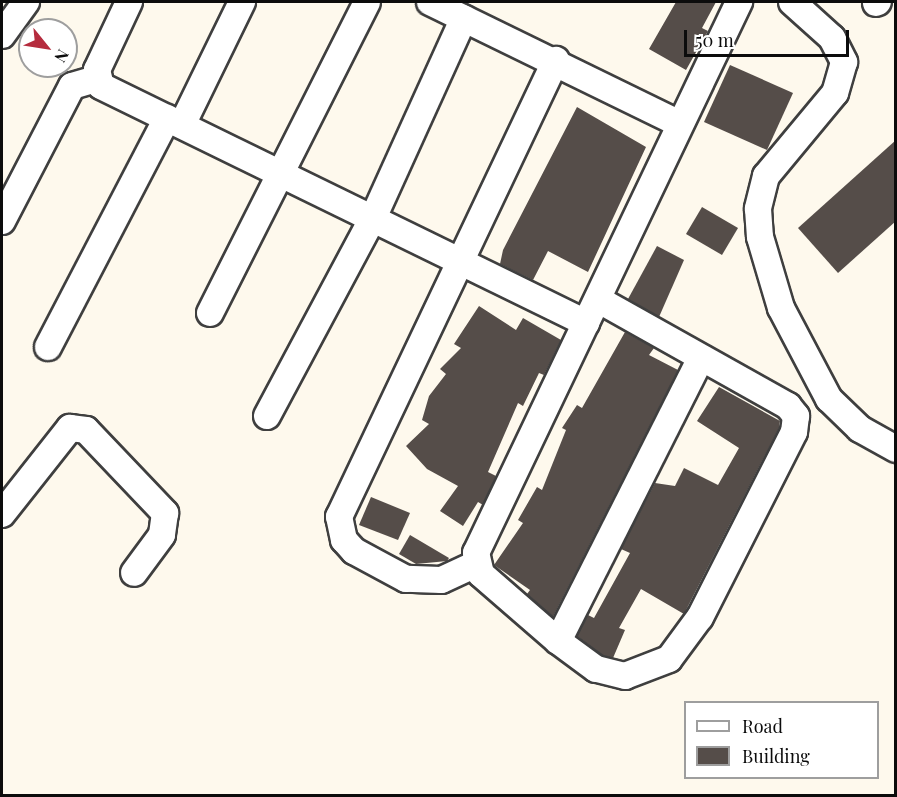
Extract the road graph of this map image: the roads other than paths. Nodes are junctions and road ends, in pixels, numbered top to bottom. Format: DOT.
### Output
graph roads {
  1 [pos="26,2"];
  2 [pos="129,2"];
  3 [pos="242,2"];
  4 [pos="367,2"];
  5 [pos="430,2"];
  6 [pos="739,2"];
  7 [pos="792,2"];
  8 [pos="464,18"];
  9 [pos="2,35"];
  10 [pos="556,60"];
  11 [pos="96,79"];
  12 [pos="175,121"];
  13 [pos="680,124"];
  14 [pos="278,170"];
  15 [pos="374,216"];
  16 [pos="2,221"];
  17 [pos="465,260"];
  18 [pos="599,300"];
  19 [pos="210,313"];
  20 [pos="586,323"];
  21 [pos="48,347"];
  22 [pos="701,358"];
  23 [pos="267,416"];
  24 [pos="896,449"];
  25 [pos="2,514"];
  26 [pos="476,564"];
  27 [pos="134,573"];
  28 [pos="558,641"];
  1 -- 9 [label="street"];
  2 -- 11 [label="street"];
  3 -- 12 [label="street"];
  4 -- 14 [label="street"];
  5 -- 8 [label="street"];
  6 -- 13 [label="street"];
  7 -- 24 [label="street"];
  8 -- 10 [label="street"];
  8 -- 15 [label="street"];
  10 -- 13 [label="street"];
  10 -- 17 [label="street"];
  11 -- 12 [label="street"];
  11 -- 16 [label="street"];
  12 -- 14 [label="street"];
  12 -- 21 [label="street"];
  13 -- 18 [label="street"];
  14 -- 15 [label="street"];
  14 -- 19 [label="street"];
  15 -- 17 [label="street"];
  15 -- 23 [label="street"];
  17 -- 20 [label="street"];
  17 -- 26 [label="street"];
  18 -- 20 [label="street"];
  18 -- 22 [label="street"];
  20 -- 26 [label="street"];
  22 -- 28 [label="street"];
  22 -- 28 [label="street"];
  25 -- 27 [label="street"];
  26 -- 28 [label="street"];
}
